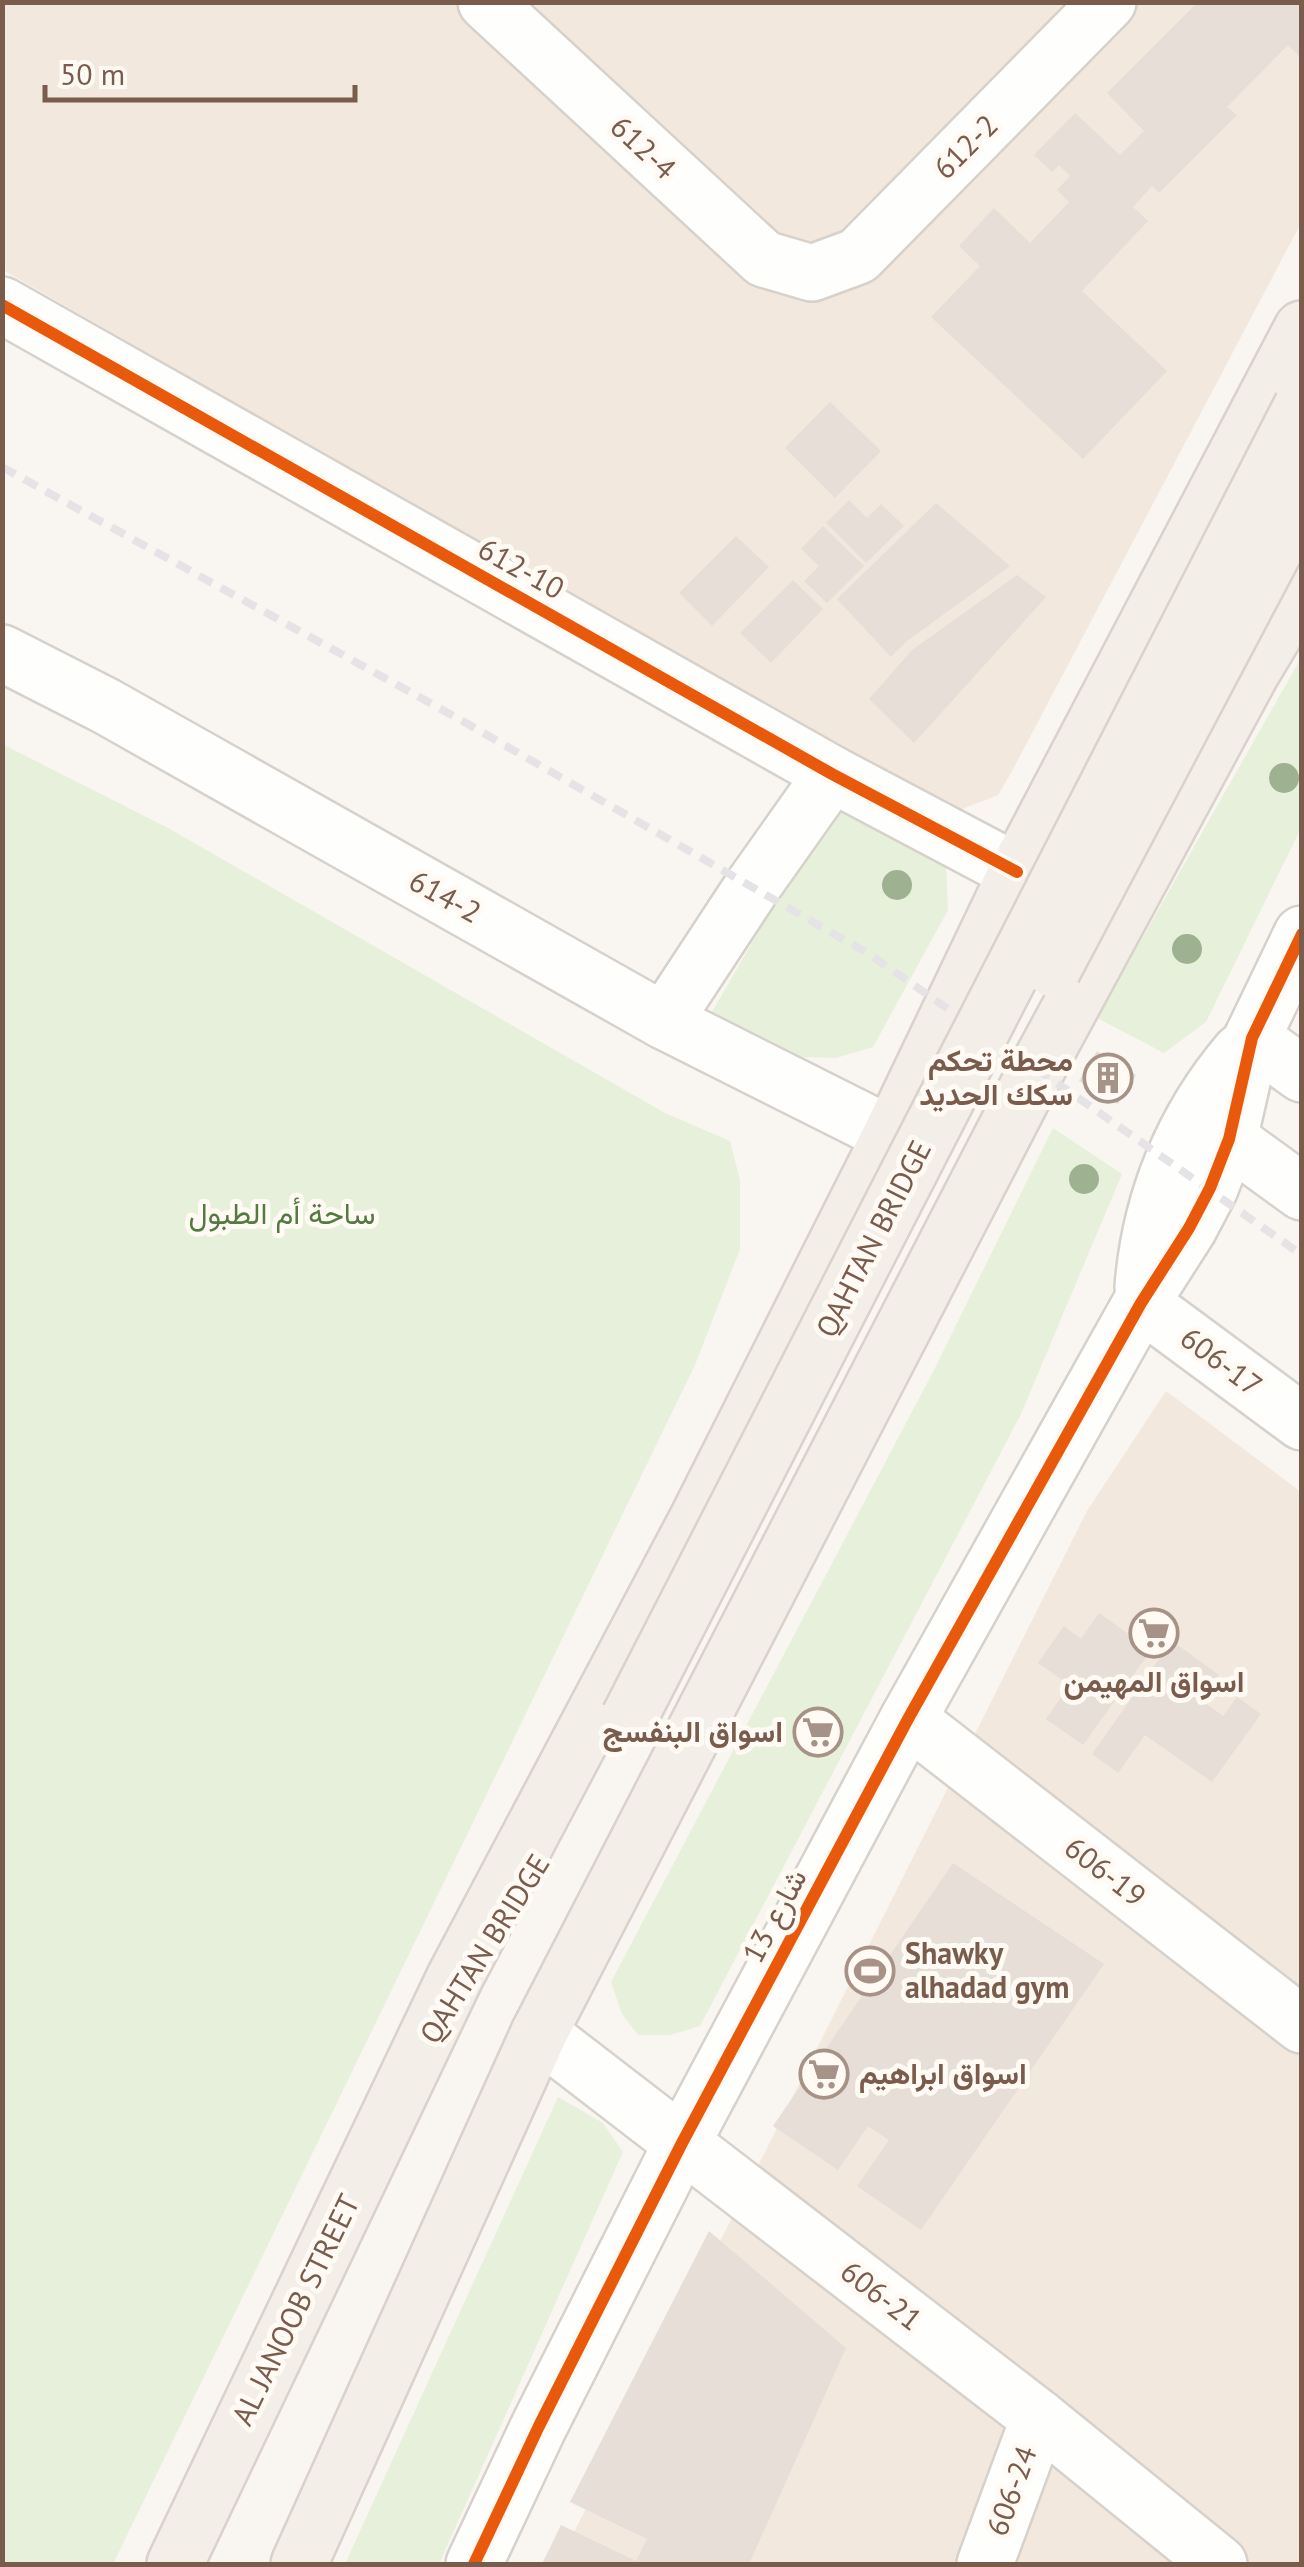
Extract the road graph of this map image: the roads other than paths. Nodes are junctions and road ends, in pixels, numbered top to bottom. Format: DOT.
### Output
graph roads {
  1 [pos="486,2"];
  2 [pos="1108,2"];
  3 [pos="812,273"];
  4 [pos="2,305"];
  5 [pos="1302,328"];
  6 [pos="1302,406"];
  7 [pos="1302,498"];
  8 [pos="1302,588"];
  9 [pos="2,654"];
  10 [pos="832,774"];
  11 [pos="1018,872"];
  12 [pos="1302,934"];
  13 [pos="664,1021"];
  14 [pos="1252,1038"];
  15 [pos="1302,1074"];
  16 [pos="891,1135"];
  17 [pos="1228,1139"];
  18 [pos="1302,1192"];
  19 [pos="1141,1303"];
  20 [pos="1302,1422"];
  21 [pos="908,1719"];
  22 [pos="641,1726"];
  23 [pos="1302,2025"];
  24 [pos="538,2032"];
  25 [pos="418,2057"];
  26 [pos="512,2089"];
  27 [pos="682,2143"];
  28 [pos="1039,2418"];
  29 [pos="175,2564"];
  30 [pos="298,2564"];
  31 [pos="474,2564"];
  32 [pos="985,2564"];
  33 [pos="1219,2564"];
  1 -- 3 [label="street, 612-4"];
  2 -- 3 [label="street, 612-2"];
  4 -- 10 [label="street, 612-10"];
  5 -- 11 [label="main road"];
  6 -- 22 [label="main road, QAHTAN BRIDGE, bridge"];
  7 -- 22 [label="main road, QAHTAN BRIDGE, bridge"];
  8 -- 24 [label="main road"];
  9 -- 13 [label="street, 614-2"];
  10 -- 11 [label="street, 612-10"];
  10 -- 13 [label="street"];
  11 -- 16 [label="main road"];
  12 -- 14 [label="street"];
  13 -- 16 [label="street, 614-2"];
  14 -- 15 [label="street"];
  14 -- 17 [label="street, شارع 13"];
  14 -- 19 [label="street"];
  16 -- 25 [label="main road"];
  17 -- 18 [label="street"];
  17 -- 19 [label="street, شارع 13"];
  19 -- 20 [label="street, 606-17"];
  19 -- 21 [label="street, شارع 13"];
  21 -- 23 [label="street, 606-19"];
  21 -- 27 [label="street, شارع 13"];
  22 -- 25 [label="main road, QAHTAN BRIDGE"];
  22 -- 26 [label="main road, QAHTAN BRIDGE"];
  24 -- 26 [label="main road"];
  24 -- 27 [label="street, 606-21"];
  25 -- 29 [label="main road, AL JANOOB STREET"];
  26 -- 30 [label="main road"];
  27 -- 28 [label="street, 606-21"];
  27 -- 31 [label="street, شارع 13"];
  28 -- 32 [label="street, 606-24"];
  28 -- 33 [label="street, 606-21"];
}
